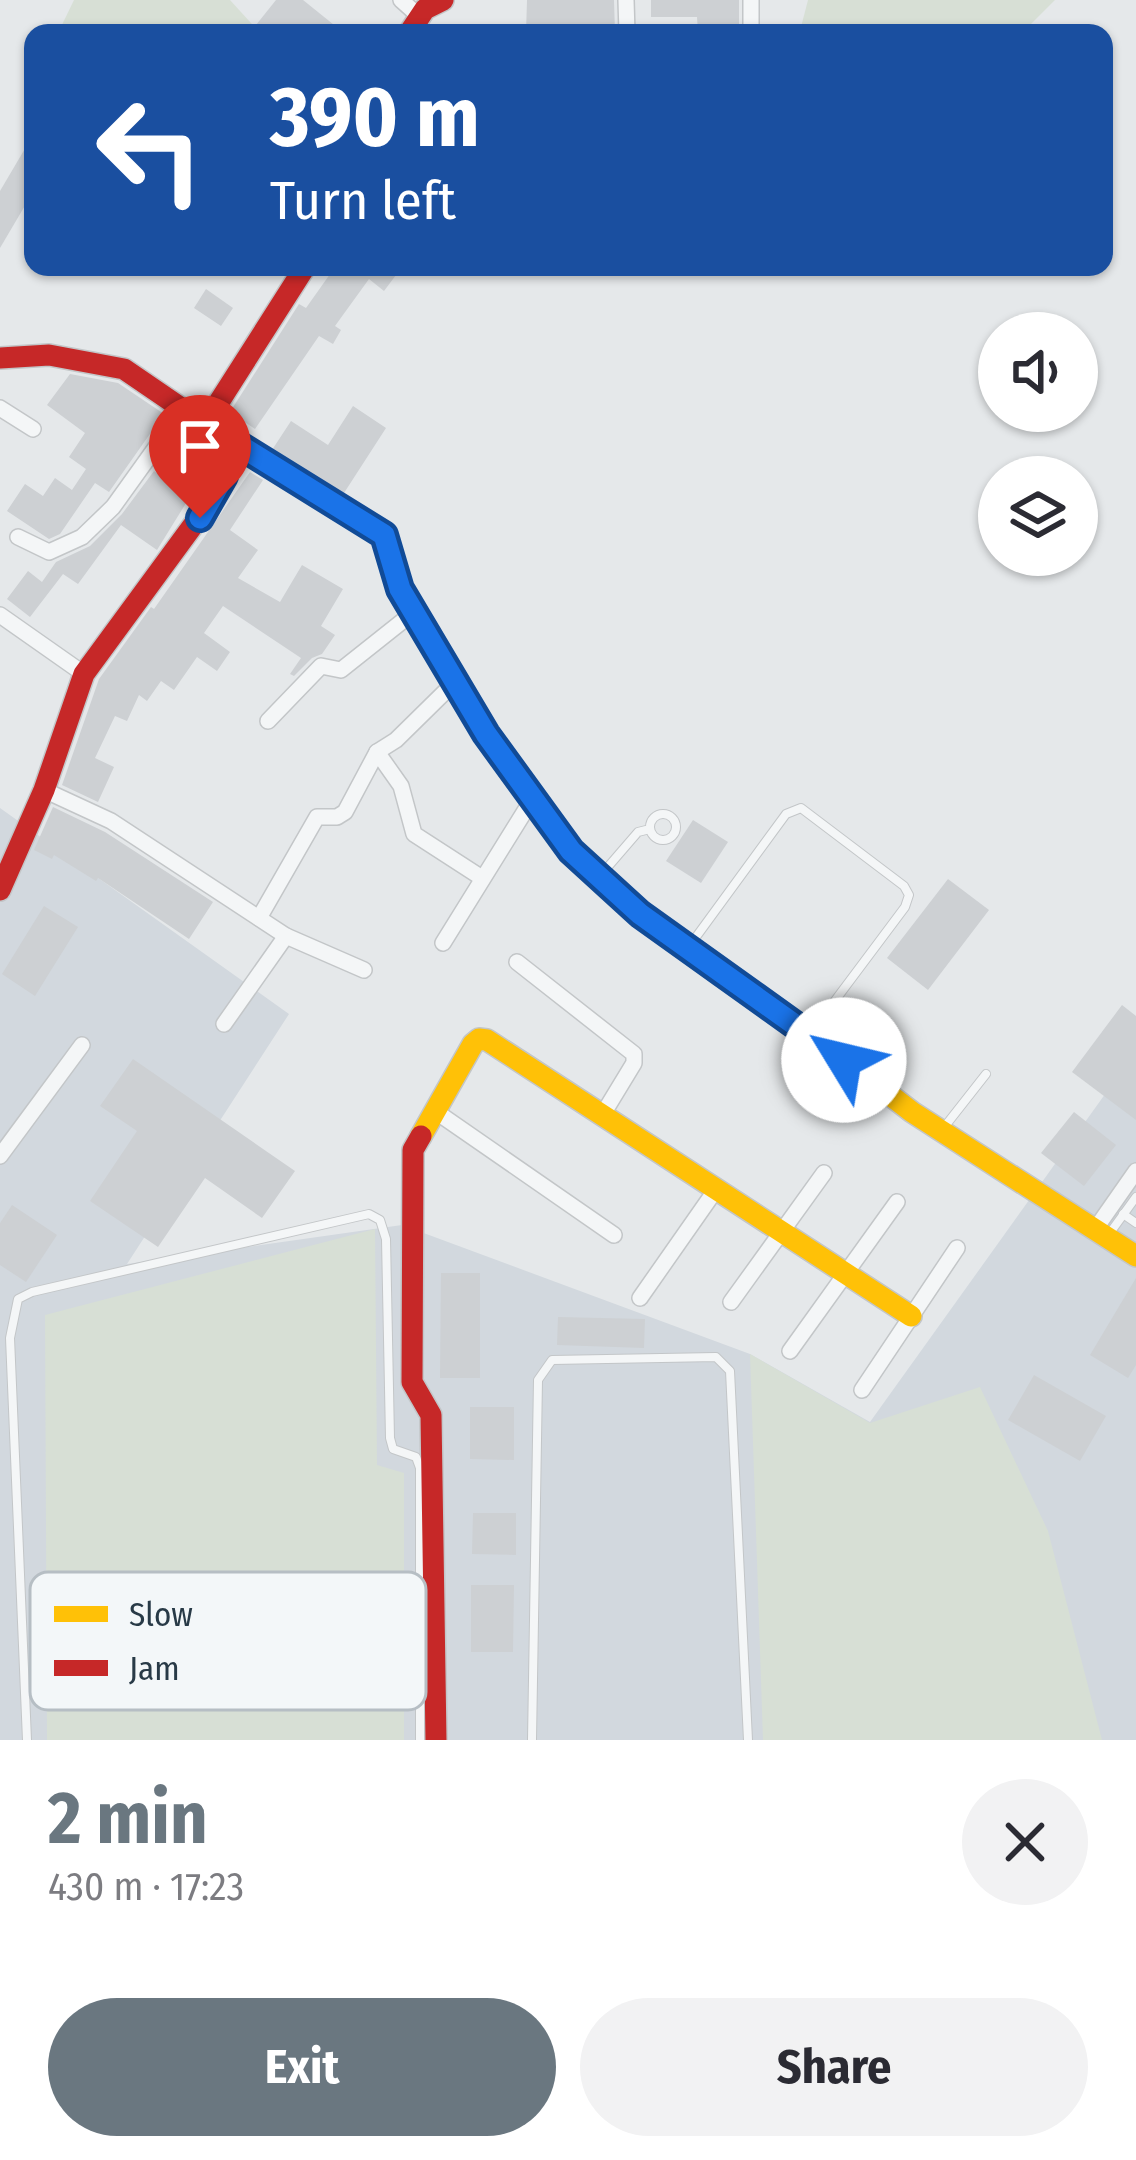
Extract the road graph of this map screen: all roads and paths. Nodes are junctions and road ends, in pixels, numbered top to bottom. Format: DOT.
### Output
graph roads {
  1 [pos="443,0"];
  2 [pos="415,24"];
  3 [pos="299,276"];
  4 [pos="0,358"];
  5 [pos="184,408"];
  6 [pos="0,409"];
  7 [pos="205,424"];
  8 [pos="33,429"];
  9 [pos="18,537"];
  10 [pos="414,612"];
  11 [pos="0,615"];
  12 [pos="84,674"];
  13 [pos="455,682"];
  14 [pos="268,721"];
  15 [pos="376,752"];
  16 [pos="44,790"];
  17 [pos="533,798"];
  18 [pos="650,829"];
  19 [pos="599,877"];
  20 [pos="482,878"];
  21 [pos="0,890"];
  22 [pos="259,918"];
  23 [pos="286,936"];
  24 [pos="443,943"];
  25 [pos="687,950"];
  26 [pos="517,962"];
  27 [pos="364,970"];
  28 [pos="224,1024"];
  29 [pos="811,1034"];
  30 [pos="82,1045"];
  31 [pos="986,1074"];
  32 [pos="435,1111"];
  33 [pos="603,1114"];
  34 [pos="941,1131"];
  35 [pos="0,1156"];
  36 [pos="1136,1171"];
  37 [pos="824,1173"];
  38 [pos="717,1188"];
  39 [pos="1136,1196"];
  40 [pos="897,1202"];
  41 [pos="1123,1214"];
  42 [pos="1136,1222"];
  43 [pos="783,1231"];
  44 [pos="1100,1234"];
  45 [pos="614,1235"];
  46 [pos="957,1248"];
  47 [pos="1136,1256"];
  48 [pos="846,1273"];
  49 [pos="640,1298"];
  50 [pos="731,1302"];
  51 [pos="911,1316"];
  52 [pos="790,1351"];
  53 [pos="862,1390"];
  54 [pos="420,1572"];
  55 [pos="27,1740"];
  56 [pos="436,1740"];
  57 [pos="532,1740"];
  58 [pos="748,1740"];
  1 -- 2 [label="street"];
  3 -- 7 [label="street"];
  4 -- 5 [label="street"];
  5 -- 7 [label="street"];
  5 -- 9 [label="street"];
  6 -- 8 [label="street"];
  7 -- 10 [label="street"];
  7 -- 12 [label="street"];
  10 -- 13 [label="street"];
  10 -- 14 [label="street"];
  11 -- 12 [label="street"];
  12 -- 16 [label="street"];
  13 -- 15 [label="street"];
  13 -- 17 [label="street"];
  15 -- 20 [label="street"];
  15 -- 22 [label="street"];
  16 -- 21 [label="street"];
  16 -- 22 [label="street"];
  17 -- 19 [label="street"];
  17 -- 20 [label="street"];
  18 -- 19 [label="lane"];
  19 -- 25 [label="street"];
  20 -- 24 [label="street"];
  22 -- 23 [label="street"];
  23 -- 27 [label="street"];
  23 -- 28 [label="street"];
  25 -- 29 [label="street"];
  25 -- 29 [label="lane"];
  26 -- 33 [label="street"];
  29 -- 34 [label="street"];
  30 -- 35 [label="street"];
  31 -- 34 [label="lane"];
  32 -- 33 [label="street"];
  32 -- 45 [label="street"];
  32 -- 56 [label="street"];
  33 -- 38 [label="street"];
  34 -- 44 [label="street"];
  36 -- 44 [label="street"];
  37 -- 43 [label="street"];
  38 -- 43 [label="street"];
  38 -- 49 [label="street"];
  39 -- 41 [label="lane"];
  40 -- 48 [label="street"];
  41 -- 42 [label="lane"];
  41 -- 44 [label="lane"];
  43 -- 48 [label="street"];
  43 -- 50 [label="street"];
  44 -- 47 [label="street"];
  46 -- 51 [label="street"];
  48 -- 51 [label="street"];
  48 -- 52 [label="street"];
  51 -- 53 [label="street"];
  54 -- 55 [label="lane"];
  57 -- 58 [label="lane"];
}
